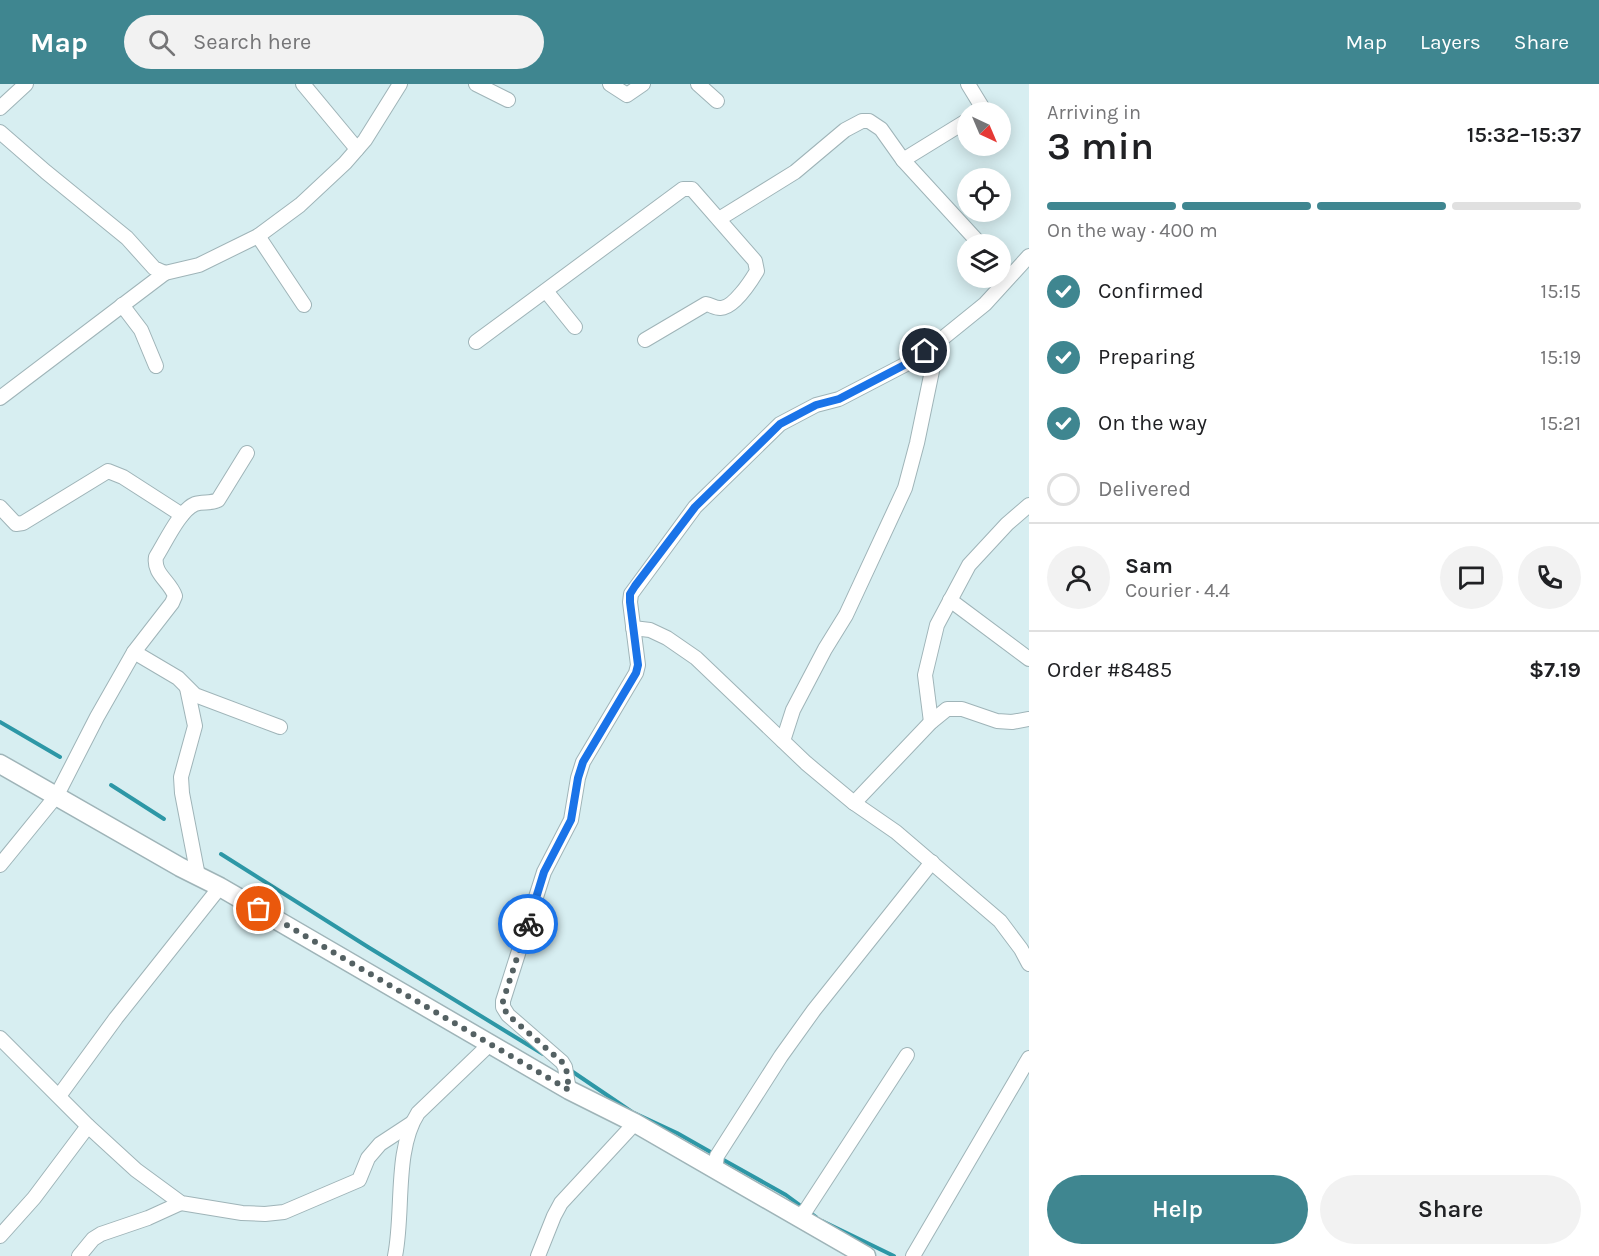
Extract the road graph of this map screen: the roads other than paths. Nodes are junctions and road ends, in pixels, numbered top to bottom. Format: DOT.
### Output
graph roads {
  1 [pos="26,84"];
  2 [pos="303,84"];
  3 [pos="400,84"];
  4 [pos="476,84"];
  5 [pos="610,84"];
  6 [pos="643,84"];
  7 [pos="699,84"];
  8 [pos="968,84"];
  9 [pos="507,100"];
  10 [pos="717,101"];
  11 [pos="978,102"];
  12 [pos="0,108"];
  13 [pos="957,127"];
  14 [pos="0,132"];
  15 [pos="357,149"];
  16 [pos="903,160"];
  17 [pos="719,219"];
  18 [pos="971,234"];
  19 [pos="258,236"];
  20 [pos="1024,261"];
  21 [pos="1011,269"];
  22 [pos="165,273"];
  23 [pos="1029,278"];
  24 [pos="995,288"];
  25 [pos="546,291"];
  26 [pos="122,305"];
  27 [pos="304,305"];
  28 [pos="575,327"];
  29 [pos="645,340"];
  30 [pos="476,342"];
  31 [pos="938,342"];
  32 [pos="156,366"];
  33 [pos="3,392"];
  34 [pos="247,453"];
  35 [pos="1029,505"];
  36 [pos="0,507"];
  37 [pos="183,515"];
  38 [pos="950,600"];
  39 [pos="633,628"];
  40 [pos="134,652"];
  41 [pos="1029,659"];
  42 [pos="188,688"];
  43 [pos="1029,719"];
  44 [pos="931,722"];
  45 [pos="280,727"];
  46 [pos="783,741"];
  47 [pos="0,764"];
  48 [pos="57,795"];
  49 [pos="854,803"];
  50 [pos="932,862"];
  51 [pos="0,865"];
  52 [pos="198,876"];
  53 [pos="220,886"];
  54 [pos="1029,964"];
  55 [pos="0,1038"];
  56 [pos="491,1043"];
  57 [pos="907,1055"];
  58 [pos="1029,1058"];
  59 [pos="569,1090"];
  60 [pos="59,1096"];
  61 [pos="412,1123"];
  62 [pos="635,1123"];
  63 [pos="88,1126"];
  64 [pos="715,1169"];
  65 [pos="181,1203"];
  66 [pos="798,1217"];
  67 [pos="0,1236"];
  68 [pos="79,1256"];
  69 [pos="394,1256"];
  70 [pos="538,1256"];
  71 [pos="866,1256"];
  72 [pos="913,1256"];
  1 -- 12 [label="street"];
  2 -- 15 [label="street"];
  3 -- 15 [label="street"];
  4 -- 9 [label="street"];
  5 -- 6 [label="street"];
  7 -- 10 [label="street"];
  8 -- 11 [label="street"];
  13 -- 16 [label="street"];
  14 -- 22 [label="street"];
  15 -- 19 [label="street"];
  16 -- 17 [label="street"];
  16 -- 18 [label="street"];
  17 -- 25 [label="street"];
  17 -- 29 [label="street"];
  19 -- 22 [label="street"];
  19 -- 27 [label="street"];
  20 -- 21 [label="street"];
  20 -- 23 [label="street"];
  22 -- 26 [label="street"];
  24 -- 31 [label="street"];
  25 -- 28 [label="street"];
  25 -- 30 [label="street"];
  26 -- 32 [label="street"];
  26 -- 33 [label="street"];
  31 -- 39 [label="street"];
  31 -- 46 [label="street"];
  34 -- 37 [label="street"];
  35 -- 38 [label="street"];
  36 -- 37 [label="street"];
  37 -- 40 [label="street"];
  38 -- 41 [label="street"];
  38 -- 44 [label="street"];
  39 -- 46 [label="street"];
  39 -- 59 [label="street"];
  40 -- 42 [label="street"];
  40 -- 48 [label="street"];
  42 -- 45 [label="street"];
  42 -- 52 [label="street"];
  43 -- 44 [label="street"];
  44 -- 49 [label="street"];
  46 -- 49 [label="street"];
  47 -- 48 [label="street"];
  48 -- 51 [label="street"];
  48 -- 52 [label="street"];
  49 -- 50 [label="street"];
  50 -- 54 [label="street"];
  50 -- 64 [label="street"];
  52 -- 53 [label="street"];
  53 -- 56 [label="street"];
  53 -- 60 [label="street"];
  55 -- 60 [label="street"];
  56 -- 59 [label="street"];
  56 -- 61 [label="street"];
  57 -- 66 [label="street"];
  58 -- 72 [label="street"];
  59 -- 62 [label="street"];
  60 -- 63 [label="street"];
  61 -- 65 [label="street"];
  61 -- 69 [label="street"];
  62 -- 64 [label="street"];
  62 -- 70 [label="street"];
  63 -- 65 [label="street"];
  63 -- 67 [label="street"];
  64 -- 66 [label="street"];
  65 -- 68 [label="street"];
  66 -- 71 [label="street"];
}
